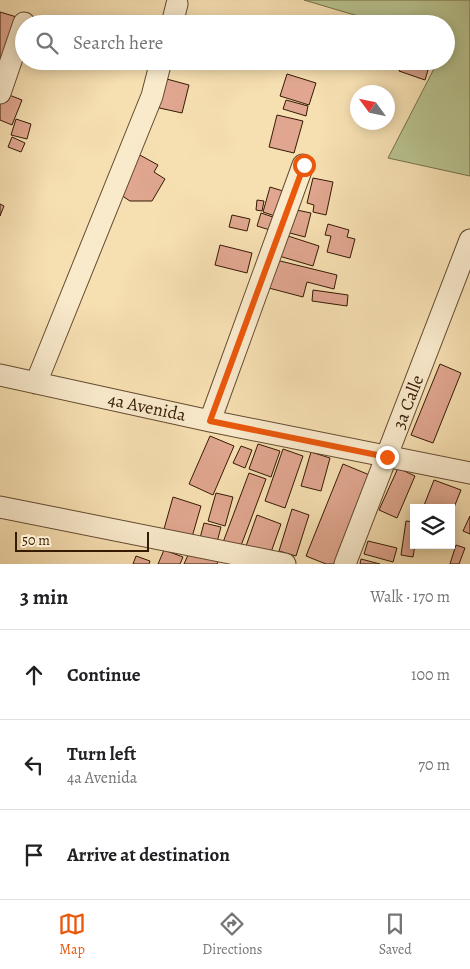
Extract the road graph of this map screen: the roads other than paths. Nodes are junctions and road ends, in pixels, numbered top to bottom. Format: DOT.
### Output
graph roads {
  1 [pos="15,48"];
  2 [pos="159,70"];
  3 [pos="0,92"];
  4 [pos="304,165"];
  5 [pos="470,240"];
  6 [pos="0,375"];
  7 [pos="36,383"];
  8 [pos="210,421"];
  9 [pos="387,457"];
  10 [pos="470,473"];
  11 [pos="0,507"];
  12 [pos="285,564"];
  13 [pos="345,564"];
  1 -- 3 [label="street"];
  2 -- 7 [label="street"];
  4 -- 8 [label="street"];
  5 -- 9 [label="street, 3a Calle"];
  6 -- 7 [label="street, 4a Avenida"];
  7 -- 8 [label="street, 4a Avenida"];
  8 -- 9 [label="street, 4a Avenida"];
  9 -- 10 [label="street, 4a Avenida"];
  9 -- 13 [label="street, 3a Calle"];
  11 -- 12 [label="street"];
}
